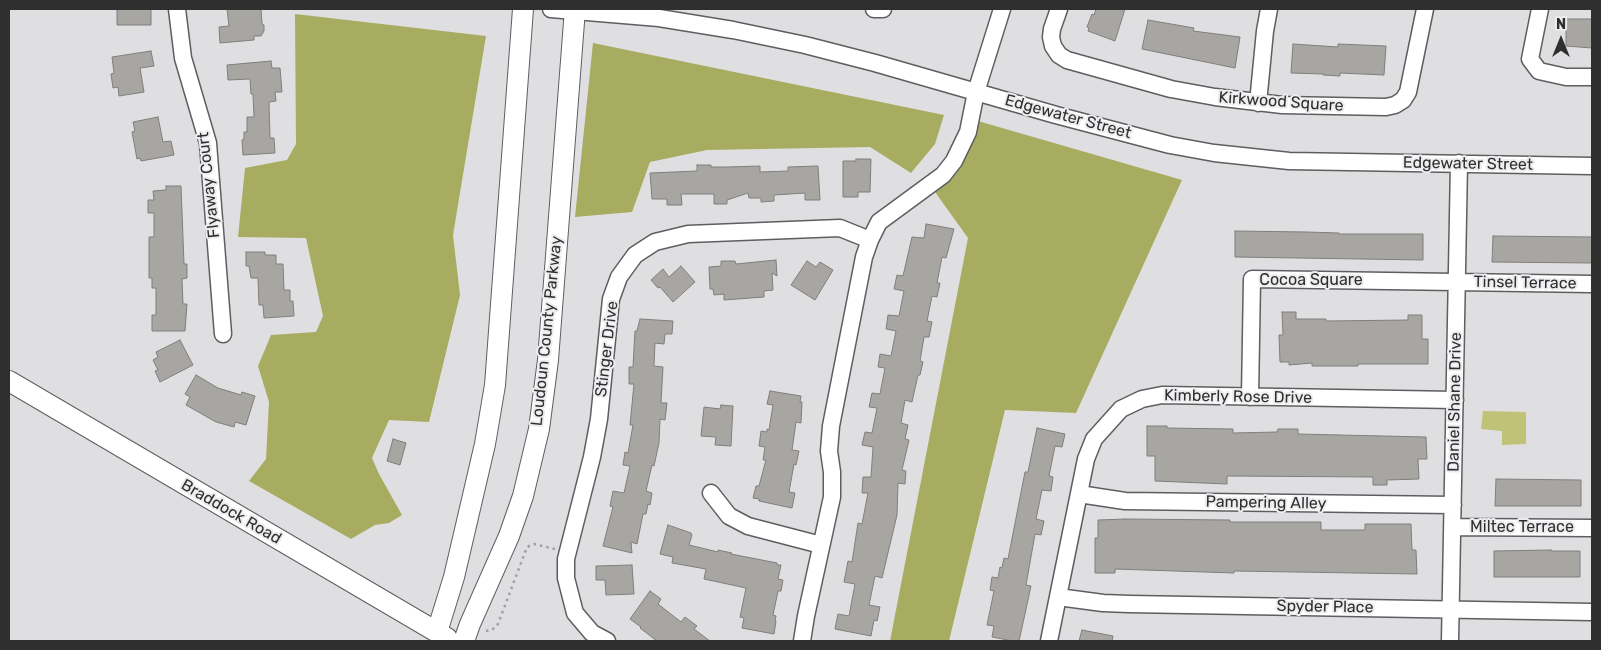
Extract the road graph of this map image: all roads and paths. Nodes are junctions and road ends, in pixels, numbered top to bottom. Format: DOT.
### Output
graph roads {
  1 [pos="177,9"];
  2 [pos="523,9"];
  3 [pos="552,9"];
  4 [pos="874,9"];
  5 [pos="883,9"];
  6 [pos="1002,9"];
  7 [pos="1269,9"];
  8 [pos="1425,9"];
  9 [pos="1540,9"];
  10 [pos="575,10"];
  11 [pos="1055,10"];
  12 [pos="1592,77"];
  13 [pos="976,92"];
  14 [pos="1258,103"];
  15 [pos="1459,164"];
  16 [pos="1592,166"];
  17 [pos="870,240"];
  18 [pos="1457,282"];
  19 [pos="1592,284"];
  20 [pos="223,334"];
  21 [pos="9,381"];
  22 [pos="1250,397"];
  23 [pos="1455,400"];
  24 [pos="711,493"];
  25 [pos="1079,494"];
  26 [pos="1453,505"];
  27 [pos="1452,527"];
  28 [pos="1592,528"];
  29 [pos="821,545"];
  30 [pos="568,552"];
  31 [pos="1058,597"];
  32 [pos="1451,610"];
  33 [pos="1592,612"];
  34 [pos="486,631"];
  35 [pos="442,638"];
  36 [pos="464,641"];
  37 [pos="607,641"];
  38 [pos="802,641"];
  39 [pos="1049,641"];
  40 [pos="1450,641"];
  1 -- 20 [label="street, Flyaway Court"];
  2 -- 35 [label="main road"];
  3 -- 10 [label="street, Edgewater Street"];
  4 -- 5 [label="street"];
  6 -- 13 [label="street"];
  7 -- 14 [label="street"];
  8 -- 14 [label="street, Kirkwood Square"];
  9 -- 12 [label="street"];
  10 -- 13 [label="street, Edgewater Street"];
  10 -- 36 [label="main road, Loudoun County Parkway"];
  11 -- 14 [label="street, Kirkwood Square"];
  13 -- 15 [label="street, Edgewater Street"];
  13 -- 17 [label="street"];
  15 -- 16 [label="street, Edgewater Street"];
  15 -- 18 [label="street, Daniel Shane Drive"];
  17 -- 29 [label="street"];
  17 -- 30 [label="street, Stinger Drive"];
  18 -- 19 [label="street, Tinsel Terrace"];
  18 -- 22 [label="street, Cocoa Square"];
  18 -- 23 [label="street, Daniel Shane Drive"];
  21 -- 35 [label="main road, Braddock Road"];
  22 -- 23 [label="street, Kimberly Rose Drive"];
  22 -- 25 [label="street, Kimberly Rose Drive"];
  23 -- 26 [label="street, Daniel Shane Drive"];
  24 -- 29 [label="street"];
  25 -- 26 [label="street, Pampering Alley"];
  25 -- 31 [label="street, Kimberly Rose Drive"];
  26 -- 27 [label="street, Daniel Shane Drive"];
  27 -- 28 [label="street, Miltec Terrace"];
  27 -- 32 [label="street, Daniel Shane Drive"];
  29 -- 38 [label="street"];
  30 -- 34 [label="path"];
  30 -- 37 [label="street, Stinger Drive"];
  31 -- 32 [label="street, Spyder Place"];
  31 -- 39 [label="street, Kimberly Rose Drive"];
  32 -- 33 [label="street, Spyder Place"];
  32 -- 40 [label="street, Daniel Shane Drive"];
}
